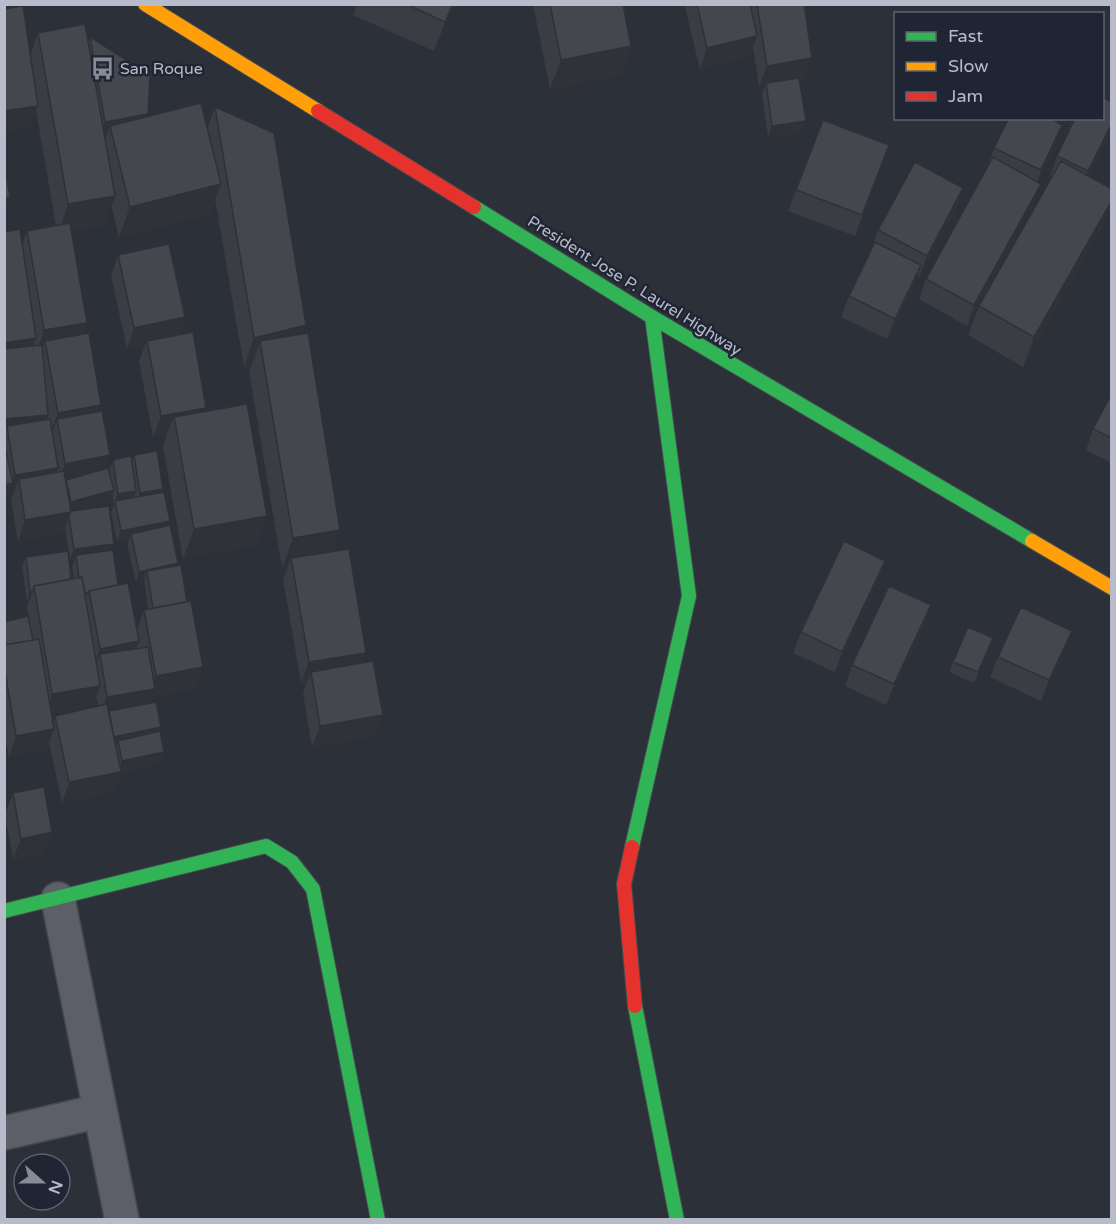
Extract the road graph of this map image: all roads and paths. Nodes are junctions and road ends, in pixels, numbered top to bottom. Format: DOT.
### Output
graph roads {
  1 [pos="145,4"];
  2 [pos="652,317"];
  3 [pos="1112,588"];
  4 [pos="58,899"];
  5 [pos="4,911"];
  6 [pos="100,1111"];
  7 [pos="4,1133"];
  8 [pos="122,1220"];
  9 [pos="378,1220"];
  10 [pos="676,1220"];
  1 -- 2 [label="main road, President Jose P. Laurel Highway"];
  2 -- 3 [label="main road, President Jose P. Laurel Highway"];
  2 -- 10 [label="main road"];
  4 -- 5 [label="main road"];
  4 -- 6 [label="street"];
  4 -- 9 [label="main road"];
  6 -- 7 [label="street"];
  6 -- 8 [label="street"];
}
